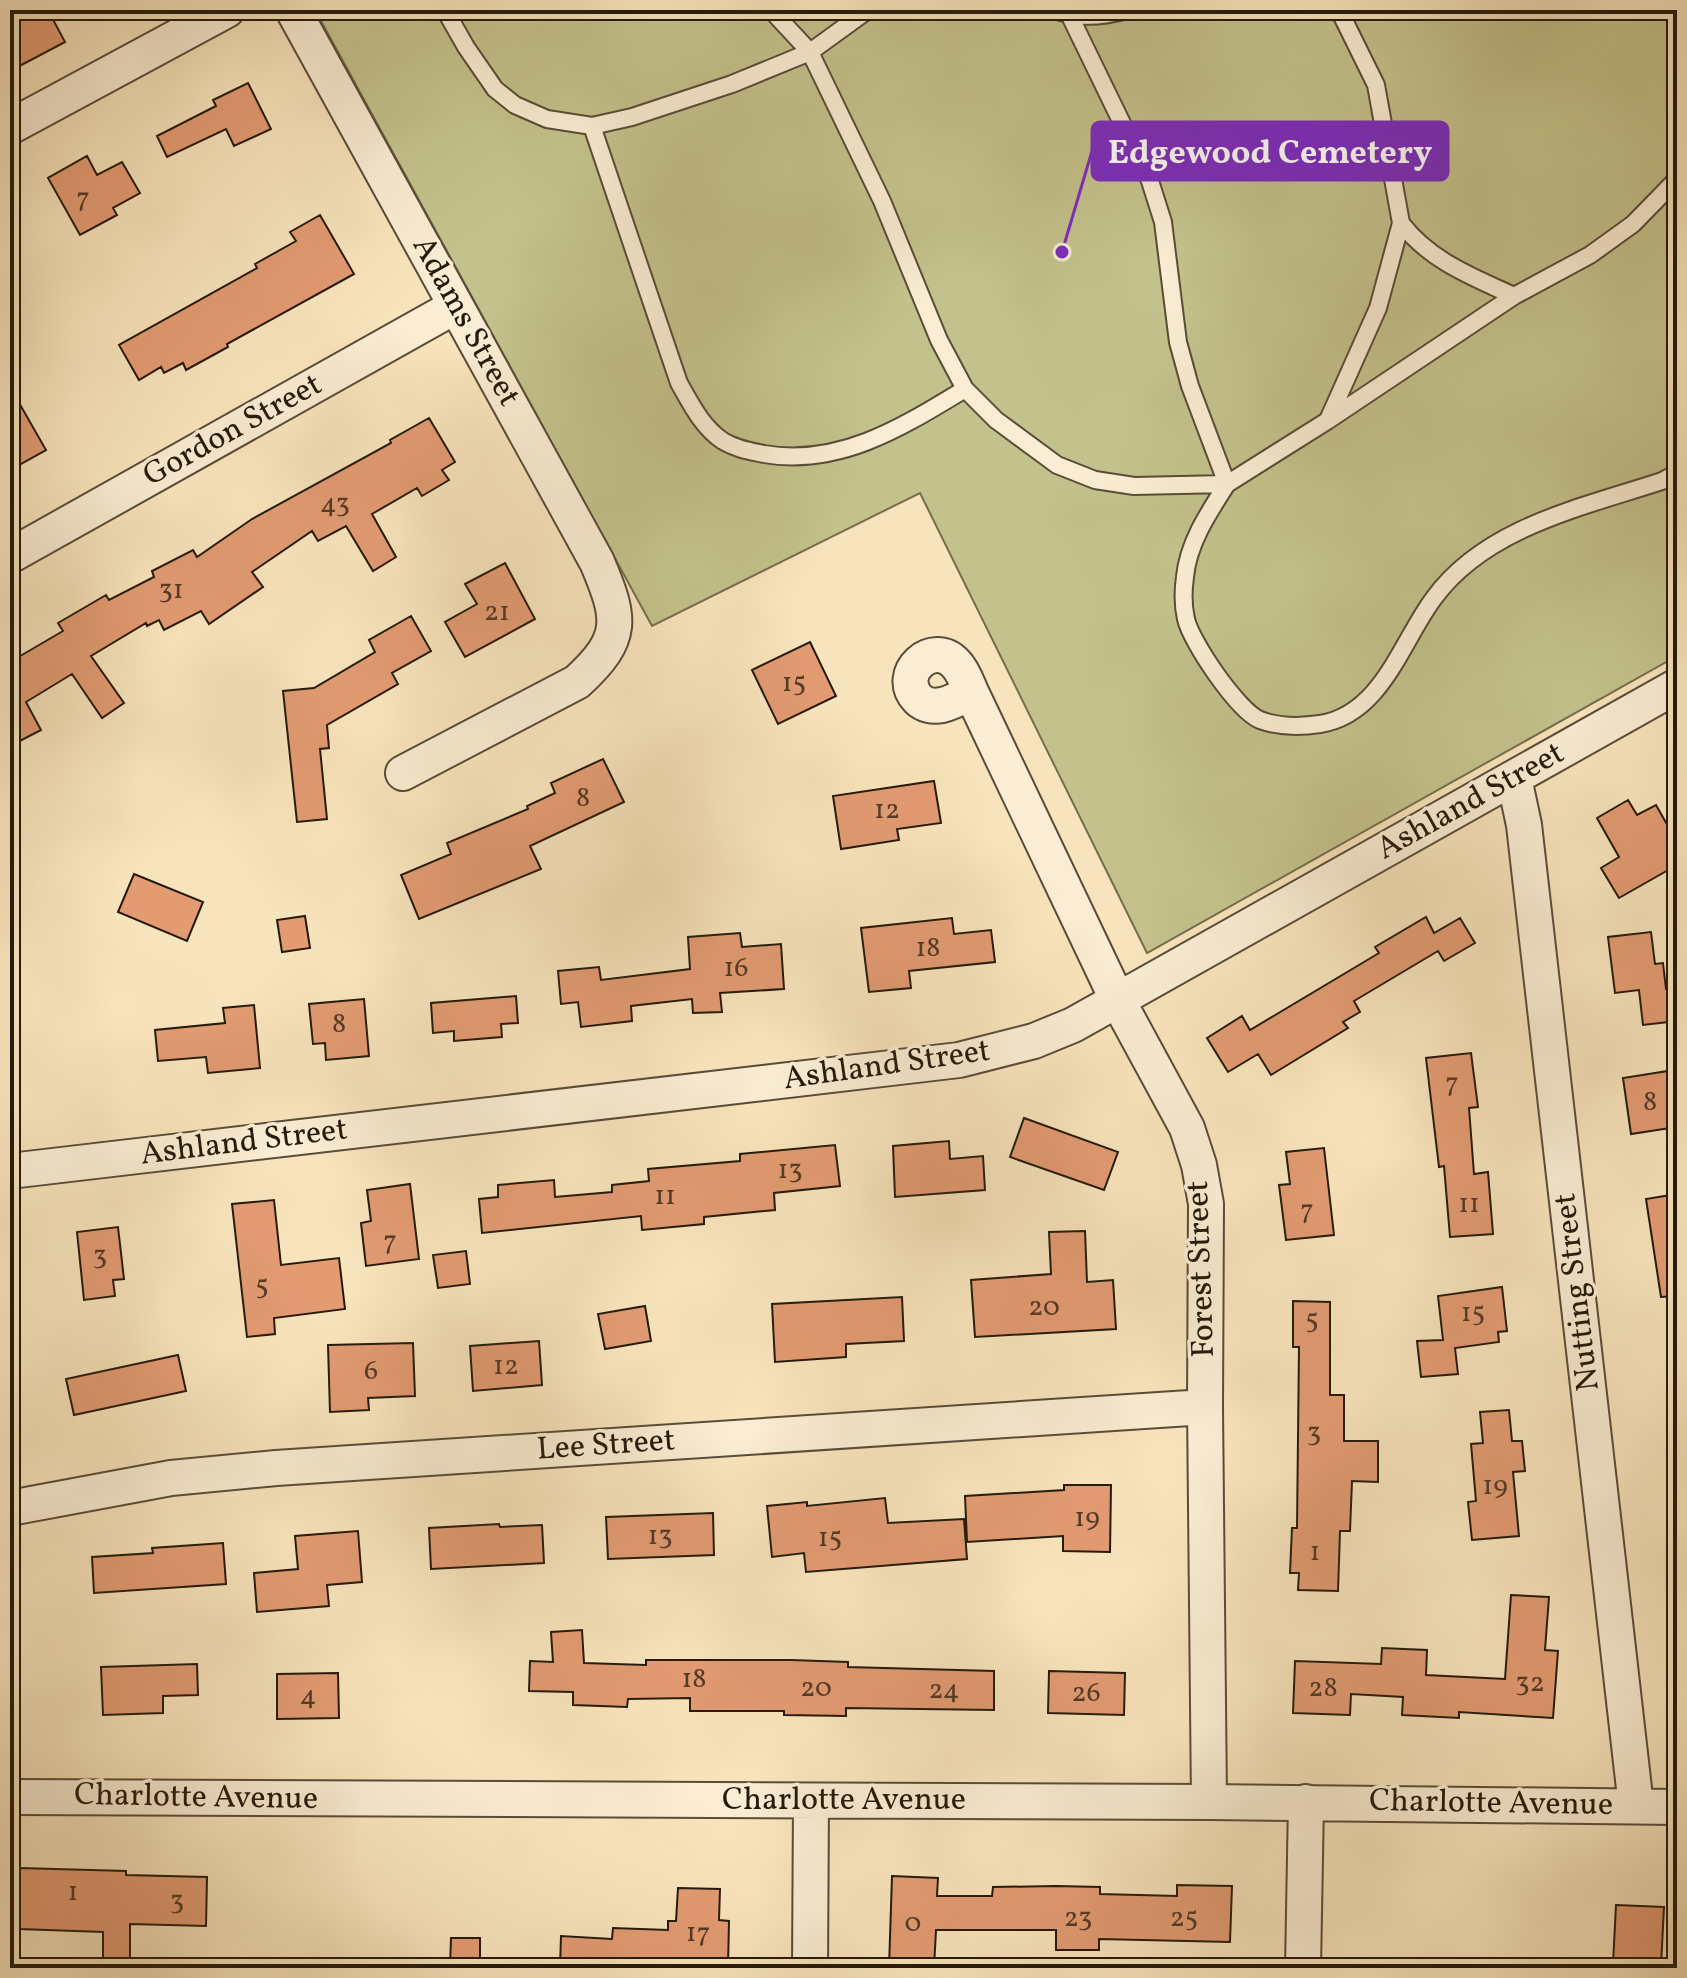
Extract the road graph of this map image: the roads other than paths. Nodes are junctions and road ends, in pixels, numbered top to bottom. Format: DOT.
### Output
graph roads {
  1 [pos="227,10"];
  2 [pos="293,10"];
  3 [pos="445,10"];
  4 [pos="771,10"];
  5 [pos="868,10"];
  6 [pos="1127,10"];
  7 [pos="1339,10"];
  8 [pos="1062,13"];
  9 [pos="810,52"];
  10 [pos="592,126"];
  11 [pos="10,127"];
  12 [pos="1677,179"];
  13 [pos="1401,223"];
  14 [pos="1514,296"];
  15 [pos="456,306"];
  16 [pos="965,389"];
  17 [pos="1327,421"];
  18 [pos="1677,473"];
  19 [pos="1227,484"];
  20 [pos="10,556"];
  21 [pos="1677,686"];
  22 [pos="971,692"];
  23 [pos="403,773"];
  24 [pos="1514,778"];
  25 [pos="1117,999"];
  26 [pos="10,1171"];
  27 [pos="1205,1407"];
  28 [pos="10,1508"];
  29 [pos="10,1797"];
  30 [pos="811,1802"];
  31 [pos="1209,1802"];
  32 [pos="1306,1802"];
  33 [pos="1636,1806"];
  34 [pos="1677,1807"];
  35 [pos="810,1968"];
  36 [pos="1303,1968"];
  1 -- 11 [label="street"];
  2 -- 15 [label="street, Adams Street"];
  3 -- 10 [label="lane"];
  4 -- 9 [label="lane"];
  5 -- 9 [label="lane"];
  6 -- 8 [label="lane"];
  7 -- 13 [label="lane"];
  8 -- 19 [label="lane"];
  9 -- 10 [label="lane"];
  9 -- 16 [label="lane"];
  10 -- 16 [label="lane"];
  12 -- 14 [label="lane"];
  13 -- 14 [label="lane"];
  13 -- 17 [label="lane"];
  14 -- 17 [label="lane"];
  15 -- 20 [label="street, Gordon Street"];
  15 -- 23 [label="street, Adams Street"];
  16 -- 19 [label="lane"];
  17 -- 19 [label="lane"];
  18 -- 19 [label="lane"];
  21 -- 24 [label="street, Ashland Street"];
  22 -- 25 [label="street, Forest Street"];
  24 -- 25 [label="street, Ashland Street"];
  24 -- 33 [label="street, Nutting Street"];
  25 -- 26 [label="street, Ashland Street"];
  25 -- 27 [label="street, Forest Street"];
  27 -- 28 [label="street, Lee Street"];
  27 -- 31 [label="street, Forest Street"];
  29 -- 30 [label="street, Charlotte Avenue"];
  30 -- 31 [label="street, Charlotte Avenue"];
  30 -- 35 [label="street"];
  31 -- 32 [label="street, Charlotte Avenue"];
  32 -- 33 [label="street, Charlotte Avenue"];
  32 -- 36 [label="street"];
  33 -- 34 [label="street, Charlotte Avenue"];
}
